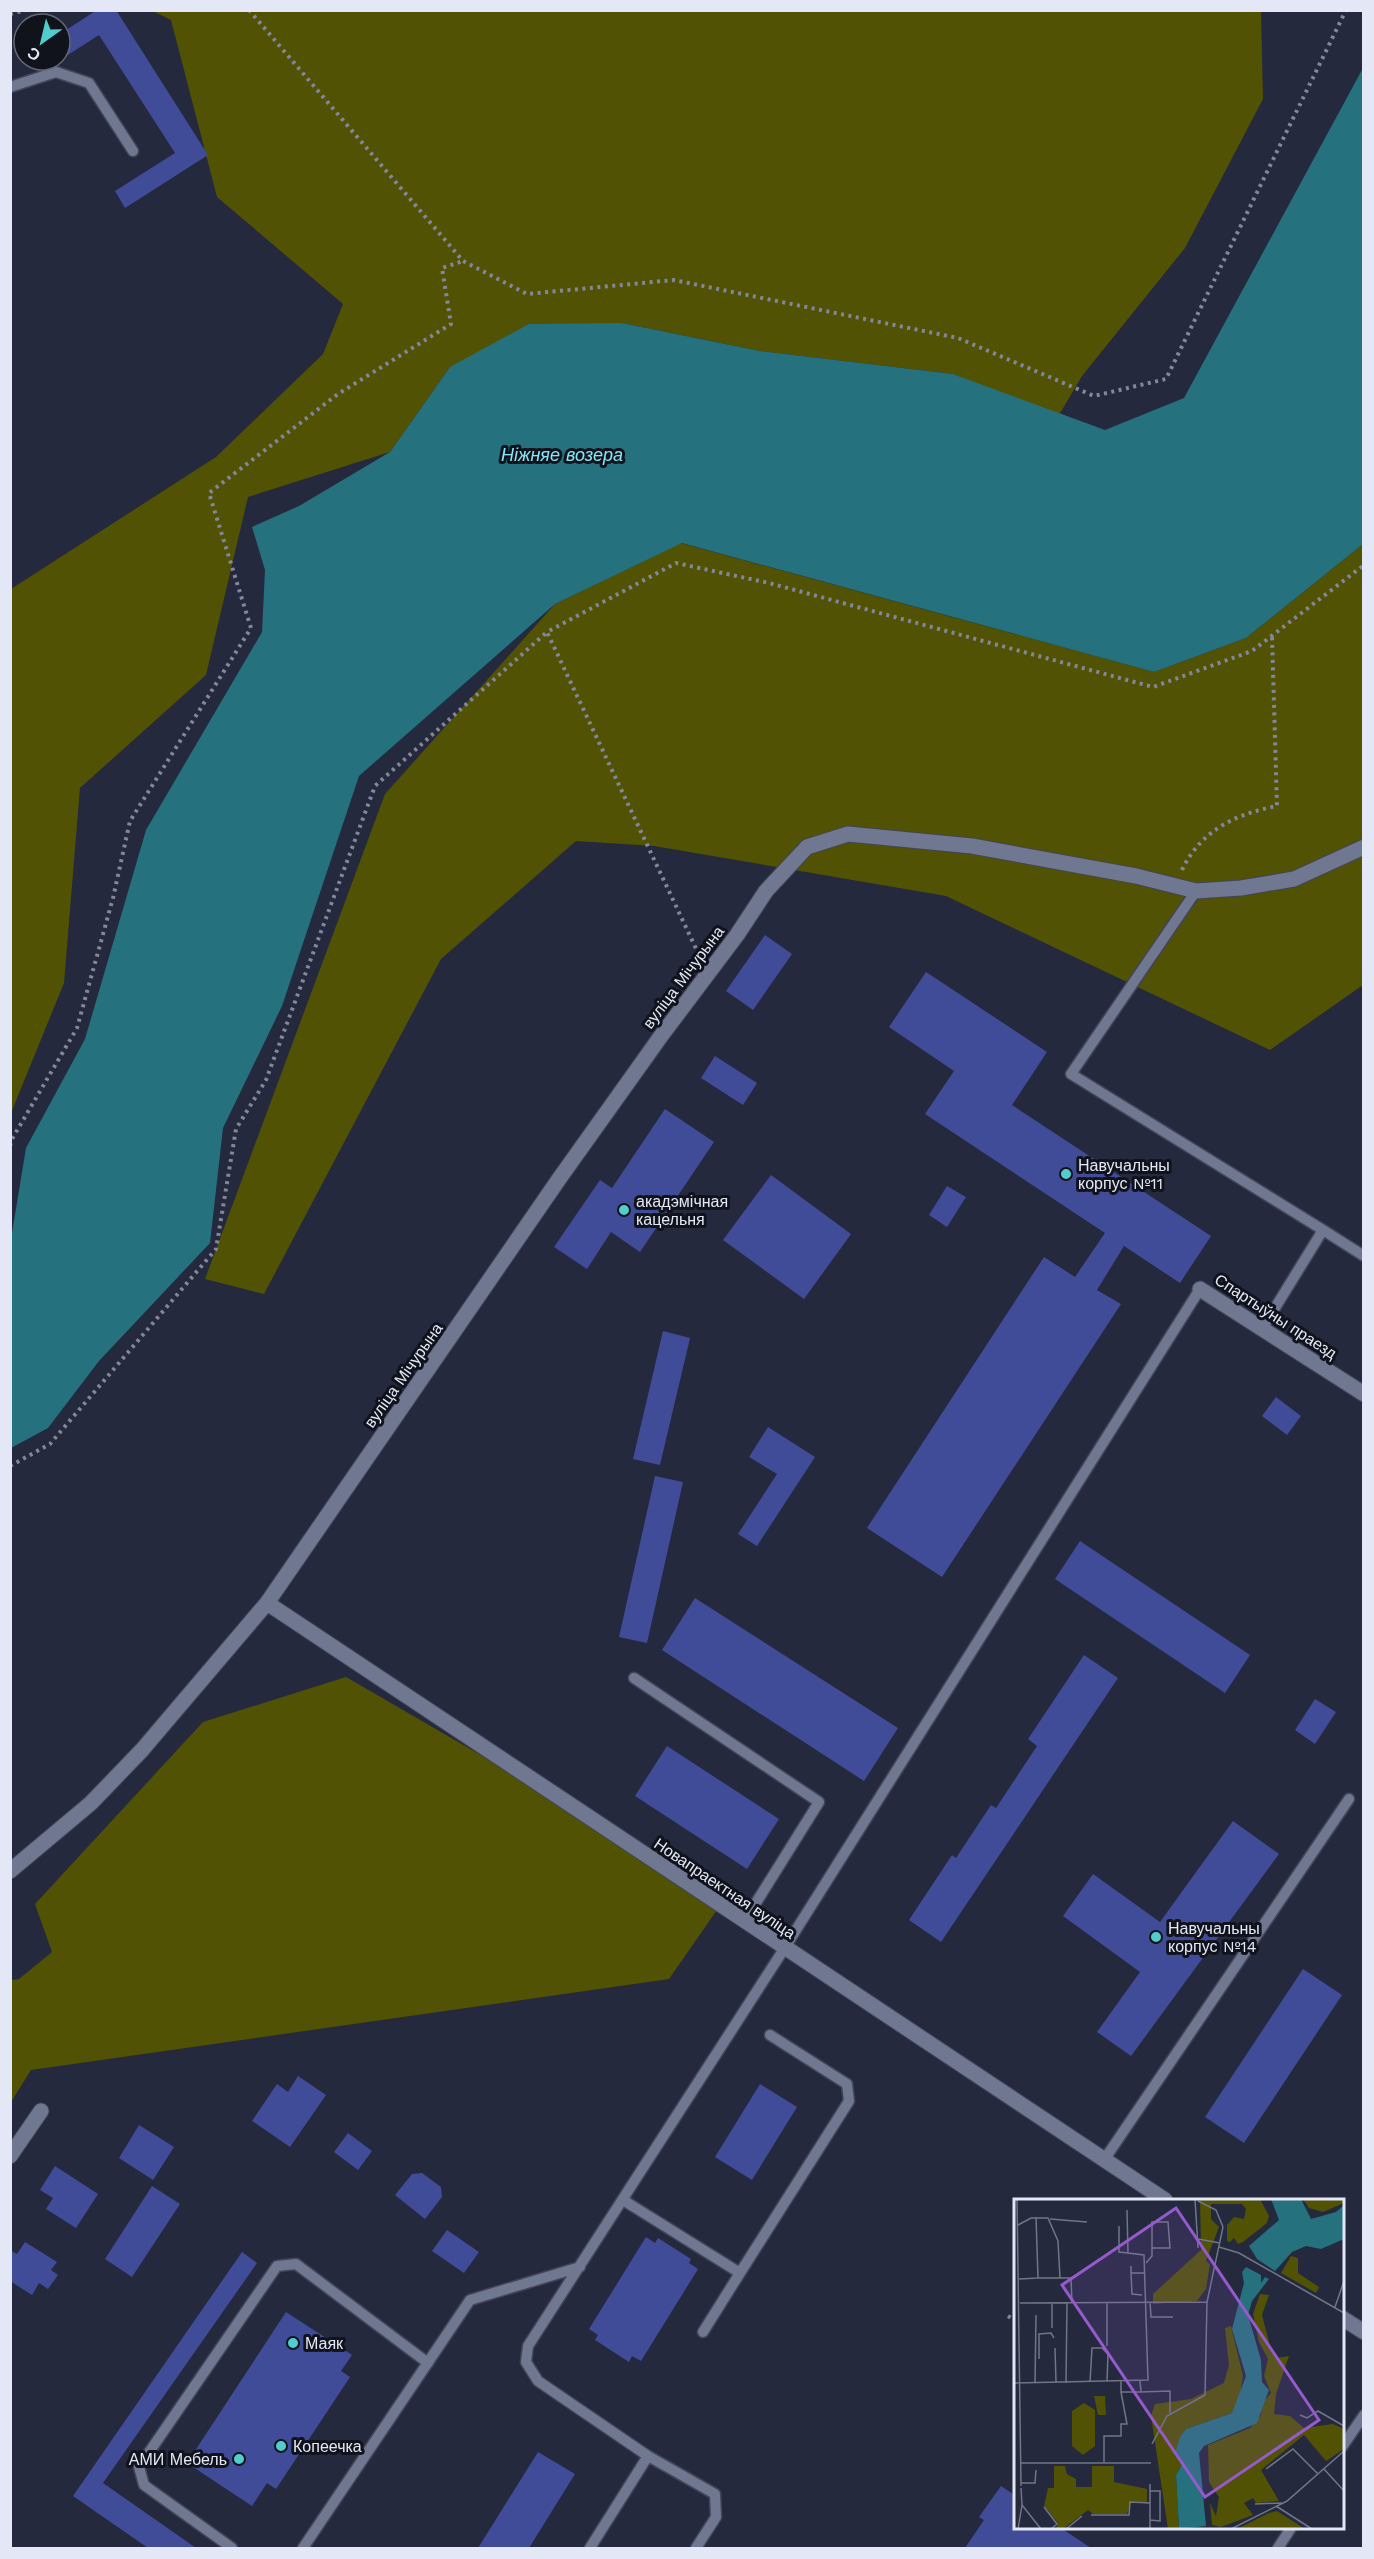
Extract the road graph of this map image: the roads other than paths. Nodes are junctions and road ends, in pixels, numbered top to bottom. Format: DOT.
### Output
graph roads {
  1 [pos="10,87"];
  2 [pos="133,151"];
  3 [pos="1364,847"];
  4 [pos="1196,891"];
  5 [pos="1323,1230"];
  6 [pos="1364,1256"];
  7 [pos="1200,1289"];
  8 [pos="1262,1329"];
  9 [pos="1364,1394"];
  10 [pos="267,1603"];
  11 [pos="634,1678"];
  12 [pos="1349,1799"];
  13 [pos="10,1871"];
  14 [pos="744,1922"];
  15 [pos="784,1949"];
  16 [pos="770,2035"];
  17 [pos="41,2111"];
  18 [pos="10,2156"];
  19 [pos="1104,2160"];
  20 [pos="1163,2199"];
  21 [pos="623,2200"];
  22 [pos="580,2267"];
  23 [pos="740,2273"];
  24 [pos="1344,2319"];
  25 [pos="1364,2331"];
  26 [pos="703,2332"];
  27 [pos="428,2363"];
  28 [pos="1364,2415"];
  29 [pos="1344,2444"];
  30 [pos="648,2456"];
  31 [pos="1290,2529"];
  32 [pos="232,2548"];
  33 [pos="303,2548"];
  34 [pos="590,2548"];
  35 [pos="696,2548"];
  36 [pos="1278,2548"];
  1 -- 2 [label="lane"];
  3 -- 4 [label="street, вуліца Мічурына"];
  4 -- 5 [label="lane"];
  4 -- 10 [label="street, вуліца Мічурына"];
  5 -- 6 [label="lane"];
  5 -- 8 [label="lane"];
  7 -- 8 [label="street, Спартыўны праезд"];
  7 -- 15 [label="lane"];
  8 -- 9 [label="street, Спартыўны праезд"];
  10 -- 13 [label="street, вуліца Мічурына"];
  10 -- 14 [label="street, Новапраектная вуліца"];
  11 -- 14 [label="lane"];
  12 -- 19 [label="lane"];
  14 -- 15 [label="street, Новапраектная вуліца"];
  15 -- 19 [label="street, Новапраектная вуліца"];
  15 -- 21 [label="lane"];
  16 -- 23 [label="lane"];
  17 -- 18 [label="street"];
  19 -- 20 [label="street, Новапраектная вуліца"];
  21 -- 22 [label="lane"];
  21 -- 23 [label="lane"];
  22 -- 27 [label="lane"];
  22 -- 30 [label="lane"];
  23 -- 26 [label="lane"];
  24 -- 25 [label="street"];
  27 -- 32 [label="lane"];
  27 -- 33 [label="lane"];
  28 -- 29 [label="lane"];
  30 -- 34 [label="lane"];
  30 -- 35 [label="lane"];
  31 -- 36 [label="lane"];
}
